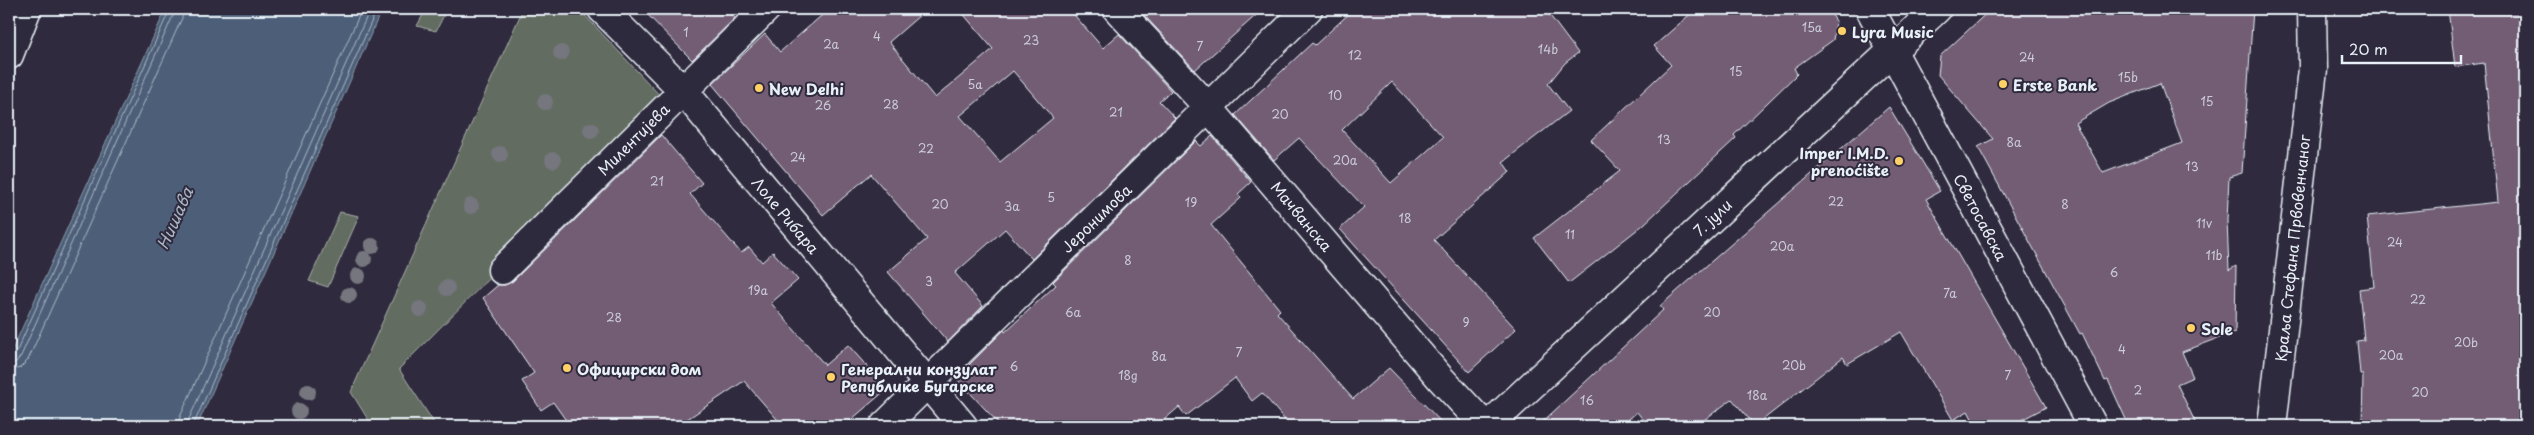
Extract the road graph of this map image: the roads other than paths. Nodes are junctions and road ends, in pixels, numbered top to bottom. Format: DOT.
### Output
graph roads {
  1 [pos="27,9"];
  2 [pos="602,9"];
  3 [pos="766,9"];
  4 [pos="1117,9"];
  5 [pos="1308,9"];
  6 [pos="1870,9"];
  7 [pos="1937,9"];
  8 [pos="2312,9"];
  9 [pos="2328,9"];
  10 [pos="1892,50"];
  11 [pos="9,55"];
  12 [pos="2312,69"];
  13 [pos="682,89"];
  14 [pos="1208,107"];
  15 [pos="502,270"];
  16 [pos="927,383"];
  17 [pos="884,426"];
  18 [pos="963,426"];
  19 [pos="1487,426"];
  20 [pos="2093,426"];
  21 [pos="2272,426"];
  1 -- 11 [label="street"];
  2 -- 13 [label="street, Лоле Рибара"];
  3 -- 13 [label="street, Милентијева"];
  4 -- 14 [label="street, Мачванска"];
  5 -- 14 [label="street, Јеронимова"];
  6 -- 10 [label="street, Светосавска"];
  7 -- 10 [label="street, 7. јули"];
  8 -- 12 [label="street, Краља Стефана Првовенчаног"];
  9 -- 12 [label="street, Краља Стефана Првовенчаног"];
  10 -- 19 [label="street, 7. јули"];
  10 -- 20 [label="street, Светосавска"];
  12 -- 21 [label="street, Краља Стефана Првовенчаног"];
  13 -- 15 [label="street, Милентијева"];
  13 -- 16 [label="street, Лоле Рибара"];
  14 -- 16 [label="street, Јеронимова"];
  14 -- 19 [label="street, Мачванска"];
  16 -- 17 [label="street, Јеронимова"];
  16 -- 18 [label="street, Лоле Рибара"];
}
